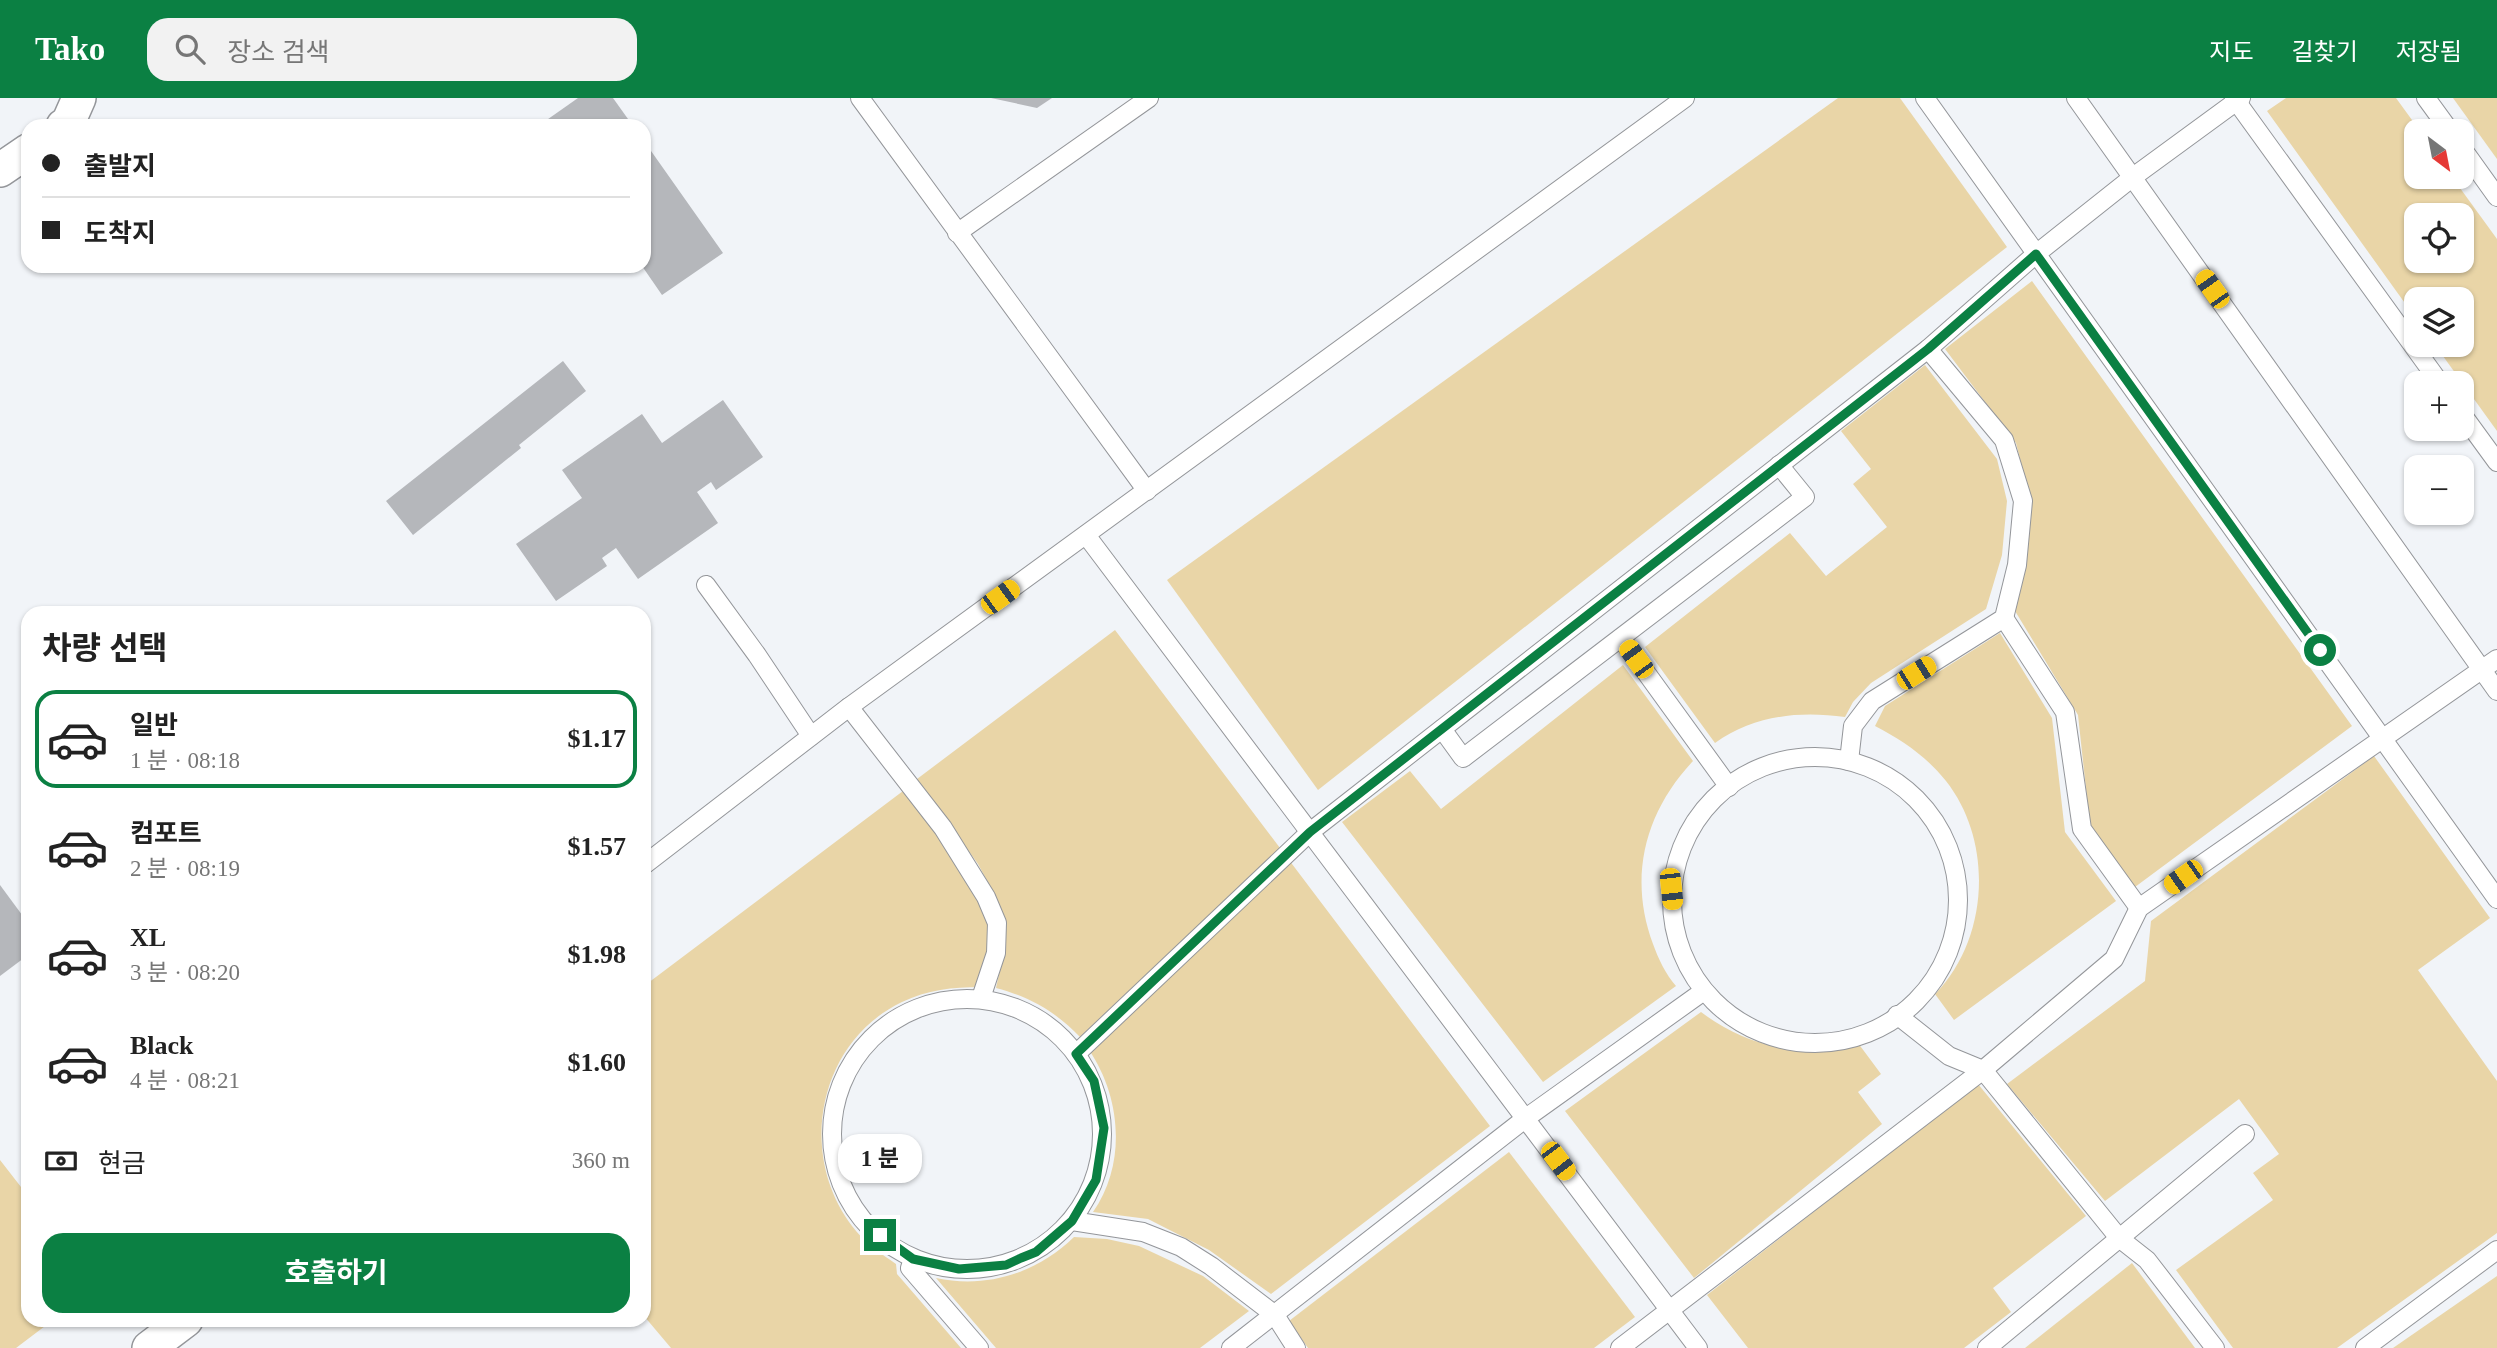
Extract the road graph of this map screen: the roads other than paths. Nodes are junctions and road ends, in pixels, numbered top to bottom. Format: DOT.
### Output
graph roads {
  1 [pos="79,98"];
  2 [pos="860,98"];
  3 [pos="1149,98"];
  4 [pos="1685,98"];
  5 [pos="1924,98"];
  6 [pos="2076,98"];
  7 [pos="2426,98"];
  8 [pos="2237,99"];
  9 [pos="70,119"];
  10 [pos="2441,119"];
  11 [pos="21,155"];
  12 [pos="2474,165"];
  13 [pos="0,170"];
  14 [pos="2133,177"];
  15 [pos="2497,197"];
  16 [pos="957,233"];
  17 [pos="2036,254"];
  18 [pos="1928,349"];
  19 [pos="2431,371"];
  20 [pos="2474,430"];
  21 [pos="2497,462"];
  22 [pos="1779,465"];
  23 [pos="1147,491"];
  24 [pos="1086,535"];
  25 [pos="706,585"];
  26 [pos="2004,618"];
  27 [pos="1621,638"];
  28 [pos="2497,659"];
  29 [pos="2482,670"];
  30 [pos="2497,691"];
  31 [pos="849,708"];
  32 [pos="1442,729"];
  33 [pos="811,736"];
  34 [pos="2383,738"];
  35 [pos="1850,761"];
  36 [pos="1729,787"];
  37 [pos="1310,832"];
  38 [pos="651,860"];
  39 [pos="2497,898"];
  40 [pos="2139,908"];
  41 [pos="1701,993"];
  42 [pos="982,995"];
  43 [pos="1897,1015"];
  44 [pos="1076,1054"];
  45 [pos="1983,1070"];
  46 [pos="1526,1118"];
  47 [pos="2245,1135"];
  48 [pos="1072,1221"];
  49 [pos="2119,1238"];
  50 [pos="2497,1250"];
  51 [pos="913,1259"];
  52 [pos="1670,1311"];
  53 [pos="1275,1315"];
  54 [pos="177,1327"];
  55 [pos="149,1348"];
  56 [pos="979,1348"];
  57 [pos="1231,1348"];
  58 [pos="1296,1348"];
  59 [pos="1620,1348"];
  60 [pos="1698,1348"];
  61 [pos="1987,1348"];
  62 [pos="2215,1348"];
  63 [pos="2365,1348"];
  1 -- 9 [label="street"];
  2 -- 16 [label="lane"];
  3 -- 16 [label="lane"];
  4 -- 23 [label="lane"];
  5 -- 17 [label="lane"];
  6 -- 14 [label="lane"];
  7 -- 10 [label="lane"];
  8 -- 14 [label="lane"];
  8 -- 19 [label="lane"];
  11 -- 13 [label="street"];
  12 -- 15 [label="lane"];
  14 -- 17 [label="lane"];
  14 -- 29 [label="lane"];
  16 -- 23 [label="lane"];
  17 -- 18 [label="lane"];
  17 -- 34 [label="lane"];
  18 -- 22 [label="lane"];
  18 -- 26 [label="lane"];
  20 -- 21 [label="lane"];
  22 -- 27 [label="lane"];
  22 -- 32 [label="lane"];
  23 -- 24 [label="lane"];
  24 -- 31 [label="lane"];
  24 -- 37 [label="lane"];
  25 -- 33 [label="lane"];
  26 -- 35 [label="lane"];
  26 -- 40 [label="lane"];
  27 -- 32 [label="lane"];
  27 -- 36 [label="lane"];
  28 -- 29 [label="lane"];
  29 -- 30 [label="lane"];
  29 -- 34 [label="lane"];
  31 -- 33 [label="lane"];
  31 -- 42 [label="lane"];
  32 -- 37 [label="lane"];
  33 -- 38 [label="lane"];
  34 -- 39 [label="lane"];
  34 -- 40 [label="lane"];
  35 -- 36 [label="lane"];
  35 -- 43 [label="lane"];
  36 -- 41 [label="lane"];
  37 -- 44 [label="lane"];
  37 -- 46 [label="lane"];
  40 -- 45 [label="lane"];
  41 -- 43 [label="lane"];
  41 -- 46 [label="lane"];
  42 -- 44 [label="lane"];
  42 -- 51 [label="lane"];
  43 -- 45 [label="lane"];
  44 -- 48 [label="lane"];
  45 -- 49 [label="lane"];
  45 -- 52 [label="lane"];
  46 -- 52 [label="lane"];
  46 -- 53 [label="lane"];
  47 -- 49 [label="lane"];
  48 -- 51 [label="lane"];
  48 -- 53 [label="lane"];
  49 -- 61 [label="lane"];
  49 -- 62 [label="lane"];
  50 -- 63 [label="lane"];
  51 -- 56 [label="lane"];
  52 -- 59 [label="lane"];
  52 -- 60 [label="lane"];
  53 -- 57 [label="lane"];
  53 -- 58 [label="lane"];
  54 -- 55 [label="street"];
}
